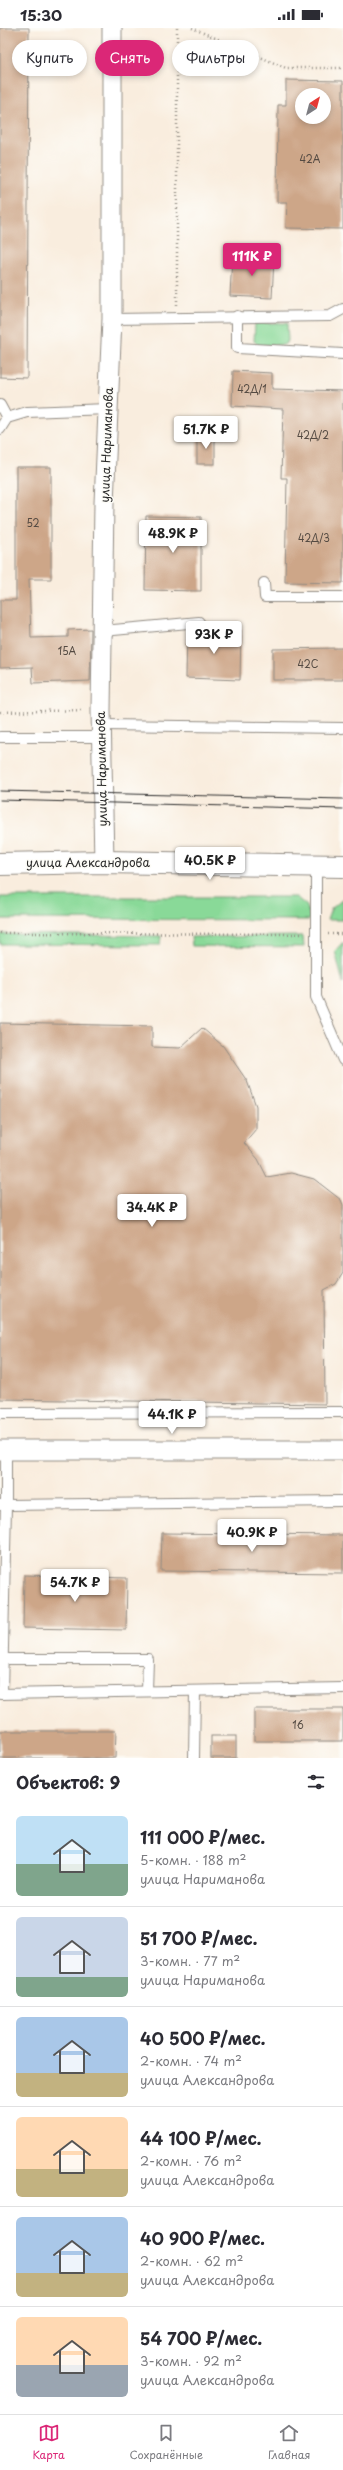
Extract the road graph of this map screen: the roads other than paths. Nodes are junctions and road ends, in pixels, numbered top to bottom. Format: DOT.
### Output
graph roads {
  1 [pos="112,28"];
  2 [pos="343,309"];
  3 [pos="237,316"];
  4 [pos="112,319"];
  5 [pos="343,354"];
  6 [pos="0,405"];
  7 [pos="108,409"];
  8 [pos="7,418"];
  9 [pos="0,429"];
  10 [pos="264,583"];
  11 [pos="343,597"];
  12 [pos="199,622"];
  13 [pos="103,631"];
  14 [pos="102,724"];
  15 [pos="343,728"];
  16 [pos="0,737"];
  17 [pos="104,862"];
  18 [pos="0,864"];
  19 [pos="316,866"];
  20 [pos="343,866"];
  21 [pos="343,1060"];
  22 [pos="343,1412"];
  23 [pos="0,1413"];
  24 [pos="3,1450"];
  25 [pos="343,1450"];
  26 [pos="343,1501"];
  27 [pos="3,1505"];
  28 [pos="3,1659"];
  29 [pos="343,1688"];
  30 [pos="195,1691"];
  31 [pos="147,1692"];
  32 [pos="1,1694"];
  33 [pos="194,1758"];
  1 -- 4 [label="street, улица Нариманова"];
  2 -- 3 [label="lane"];
  3 -- 4 [label="lane"];
  3 -- 5 [label="lane"];
  4 -- 7 [label="street, улица Нариманова"];
  6 -- 8 [label="lane"];
  7 -- 8 [label="lane"];
  7 -- 13 [label="street, улица Нариманова"];
  8 -- 9 [label="lane"];
  10 -- 11 [label="lane"];
  12 -- 13 [label="lane"];
  13 -- 14 [label="street, улица Нариманова"];
  14 -- 15 [label="lane"];
  14 -- 16 [label="lane"];
  14 -- 17 [label="street, улица Нариманова"];
  17 -- 18 [label="main road, улица Александрова"];
  17 -- 19 [label="main road, улица Александрова"];
  19 -- 20 [label="main road, улица Александрова"];
  19 -- 21 [label="lane"];
  22 -- 23 [label="lane"];
  24 -- 25 [label="street"];
  24 -- 27 [label="lane"];
  26 -- 27 [label="lane"];
  27 -- 28 [label="lane"];
  28 -- 31 [label="lane"];
  28 -- 32 [label="lane"];
  29 -- 30 [label="lane"];
  30 -- 31 [label="lane"];
  30 -- 33 [label="lane"];
  31 -- 32 [label="lane"];
}
